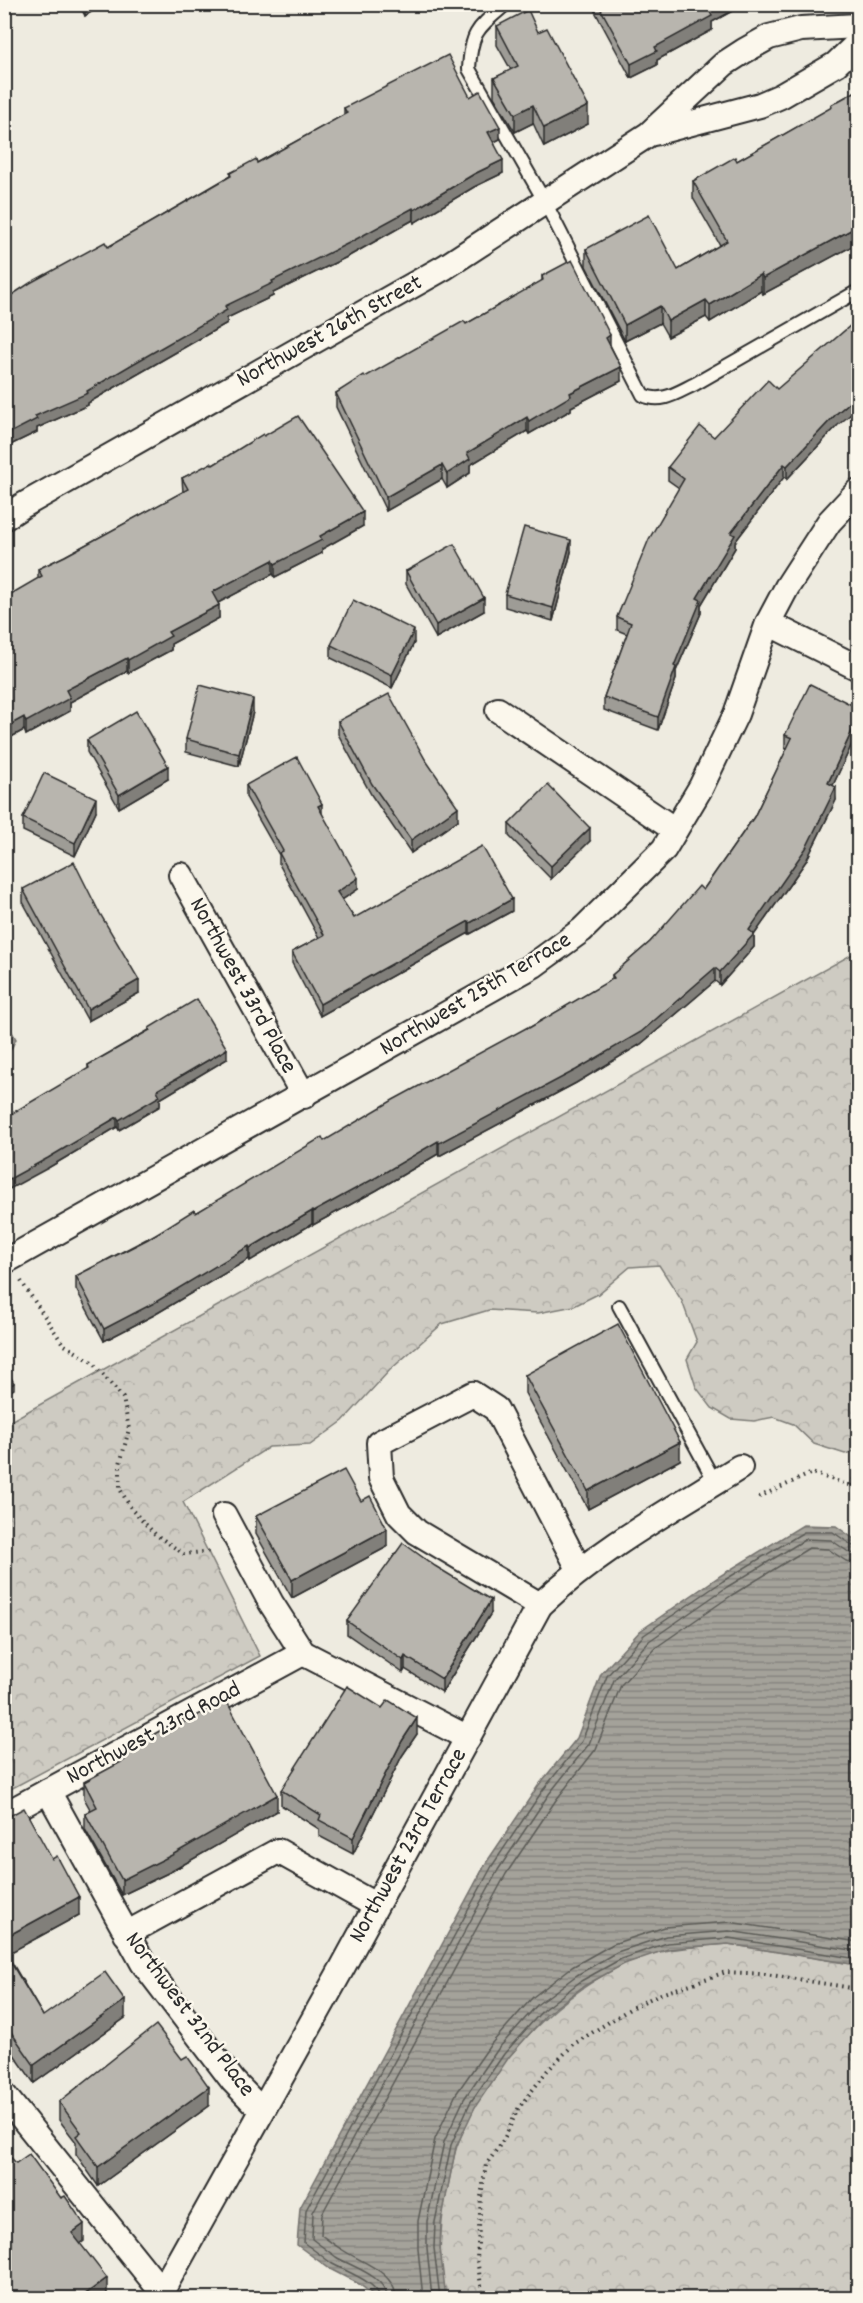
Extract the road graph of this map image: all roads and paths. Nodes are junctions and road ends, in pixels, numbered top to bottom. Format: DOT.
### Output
graph roads {
  1 [pos="506,4"];
  2 [pos="858,26"];
  3 [pos="858,43"];
  4 [pos="649,134"];
  5 [pos="545,202"];
  6 [pos="858,291"];
  7 [pos="858,491"];
  8 [pos="4,518"];
  9 [pos="768,623"];
  10 [pos="858,668"];
  11 [pos="498,710"];
  12 [pos="675,830"];
  13 [pos="181,875"];
  14 [pos="304,1096"];
  15 [pos="6,1261"];
  16 [pos="619,1306"];
  17 [pos="740,1467"];
  18 [pos="858,1473"];
  19 [pos="715,1482"];
  20 [pos="850,1485"];
  21 [pos="858,1488"];
  22 [pos="759,1497"];
  23 [pos="224,1515"];
  24 [pos="239,1544"];
  25 [pos="579,1569"];
  26 [pos="540,1605"];
  27 [pos="303,1653"];
  28 [pos="468,1738"];
  29 [pos="48,1791"];
  30 [pos="4,1815"];
  31 [pos="375,1905"];
  32 [pos="126,1934"];
  33 [pos="858,1989"];
  34 [pos="4,2095"];
  35 [pos="262,2111"];
  36 [pos="160,2295"];
  37 [pos="483,2298"];
  1 -- 5 [label="lane"];
  2 -- 4 [label="street, Northwest 26th Street"];
  3 -- 4 [label="street, Northwest 26th Street"];
  4 -- 5 [label="street, Northwest 26th Street"];
  5 -- 6 [label="lane"];
  5 -- 8 [label="street, Northwest 26th Street"];
  7 -- 9 [label="street, Northwest 25th Terrace"];
  9 -- 10 [label="street"];
  9 -- 12 [label="street, Northwest 25th Terrace"];
  11 -- 12 [label="street"];
  12 -- 14 [label="street, Northwest 25th Terrace"];
  13 -- 14 [label="street, Northwest 33rd Place"];
  14 -- 15 [label="street, Northwest 25th Terrace"];
  15 -- 24 [label="path"];
  16 -- 19 [label="lane"];
  17 -- 19 [label="street, Northwest 23rd Terrace"];
  18 -- 20 [label="path"];
  19 -- 25 [label="street, Northwest 23rd Terrace"];
  20 -- 21 [label="path"];
  20 -- 22 [label="path"];
  23 -- 24 [label="street"];
  24 -- 27 [label="street"];
  25 -- 26 [label="street, Northwest 23rd Terrace"];
  25 -- 26 [label="street"];
  26 -- 28 [label="street, Northwest 23rd Terrace"];
  27 -- 28 [label="street"];
  27 -- 29 [label="street, Northwest 23rd Road"];
  28 -- 31 [label="street, Northwest 23rd Terrace"];
  29 -- 30 [label="street, Northwest 23rd Road"];
  29 -- 32 [label="street, Northwest 32nd Place"];
  31 -- 32 [label="street"];
  31 -- 35 [label="street, Northwest 23rd Terrace"];
  32 -- 35 [label="street, Northwest 32nd Place"];
  33 -- 37 [label="path"];
  34 -- 36 [label="street"];
  35 -- 36 [label="street, Northwest 23rd Terrace"];
}
